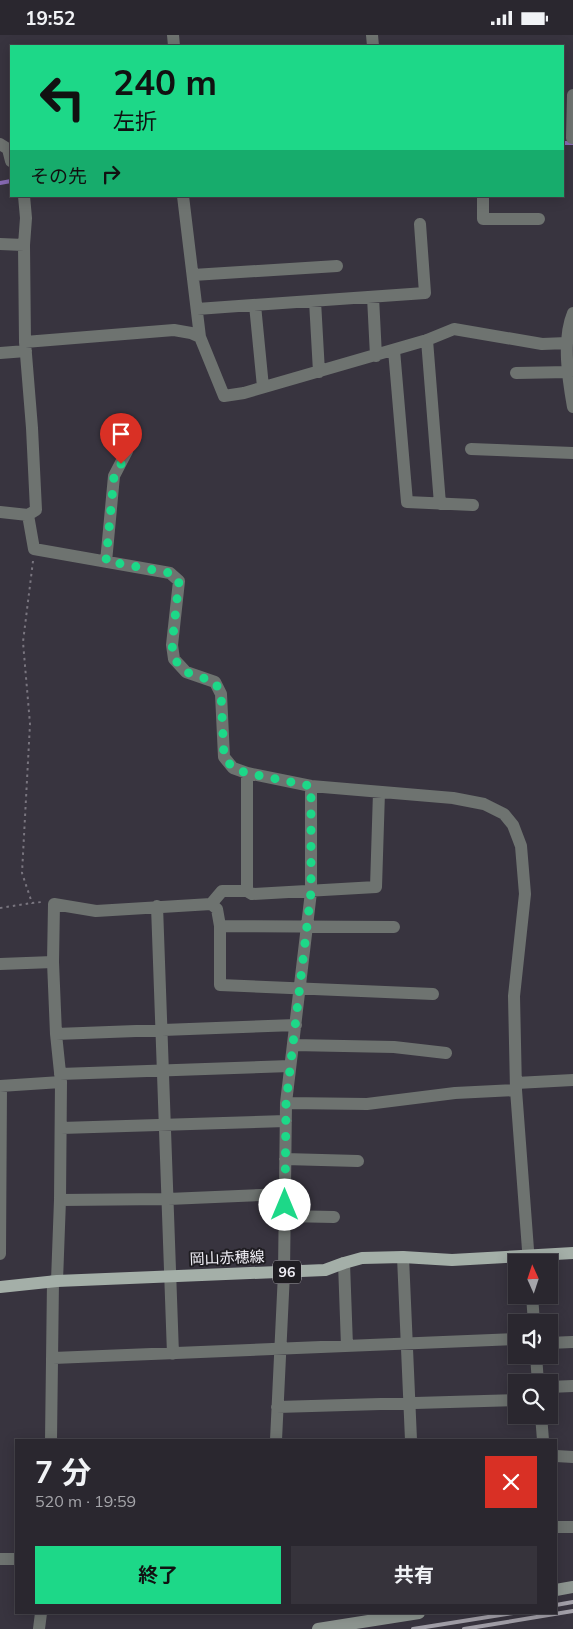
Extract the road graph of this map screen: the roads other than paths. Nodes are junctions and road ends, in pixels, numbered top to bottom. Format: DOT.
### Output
graph roads {
  1 [pos="573,95"];
  2 [pos="569,138"];
  3 [pos="0,144"];
  4 [pos="10,157"];
  5 [pos="24,197"];
  6 [pos="183,197"];
  7 [pos="483,197"];
  8 [pos="539,219"];
  9 [pos="420,224"];
  10 [pos="0,244"];
  11 [pos="24,245"];
  12 [pos="337,266"];
  13 [pos="193,275"];
  14 [pos="373,297"];
  15 [pos="315,301"];
  16 [pos="255,305"];
  17 [pos="196,309"];
  18 [pos="573,313"];
  19 [pos="570,329"];
  20 [pos="200,337"];
  21 [pos="427,340"];
  22 [pos="567,343"];
  23 [pos="25,347"];
  24 [pos="394,350"];
  25 [pos="0,353"];
  26 [pos="376,355"];
  27 [pos="319,372"];
  28 [pos="569,372"];
  29 [pos="516,373"];
  30 [pos="263,387"];
  31 [pos="572,394"];
  32 [pos="573,407"];
  33 [pos="471,449"];
  34 [pos="127,451"];
  35 [pos="573,453"];
  36 [pos="440,504"];
  37 [pos="473,505"];
  38 [pos="0,512"];
  39 [pos="28,515"];
  40 [pos="106,561"];
  41 [pos="247,773"];
  42 [pos="311,786"];
  43 [pos="379,792"];
  44 [pos="247,891"];
  45 [pos="311,892"];
  46 [pos="211,903"];
  47 [pos="157,906"];
  48 [pos="220,925"];
  49 [pos="307,925"];
  50 [pos="394,927"];
  51 [pos="53,962"];
  52 [pos="0,964"];
  53 [pos="299,989"];
  54 [pos="433,994"];
  55 [pos="296,1025"];
  56 [pos="162,1029"];
  57 [pos="56,1034"];
  58 [pos="293,1045"];
  59 [pos="446,1053"];
  60 [pos="290,1066"];
  61 [pos="164,1071"];
  62 [pos="61,1078"];
  63 [pos="573,1080"];
  64 [pos="1,1086"];
  65 [pos="516,1087"];
  66 [pos="286,1103"];
  67 [pos="286,1121"];
  68 [pos="165,1126"];
  69 [pos="61,1128"];
  70 [pos="285,1159"];
  71 [pos="358,1161"];
  72 [pos="285,1194"];
  73 [pos="168,1199"];
  74 [pos="60,1200"];
  75 [pos="286,1216"];
  76 [pos="334,1217"];
  77 [pos="573,1253"];
  78 [pos="0,1254"];
  79 [pos="529,1254"];
  80 [pos="558,1255"];
  81 [pos="403,1257"];
  82 [pos="508,1260"];
  83 [pos="344,1263"];
  84 [pos="284,1273"];
  85 [pos="170,1277"];
  86 [pos="55,1281"];
  87 [pos="0,1287"];
  88 [pos="508,1339"];
  89 [pos="572,1342"];
  90 [pos="558,1343"];
  91 [pos="407,1344"];
  92 [pos="347,1347"];
  93 [pos="282,1349"];
  94 [pos="173,1354"];
  95 [pos="53,1358"];
  96 [pos="573,1386"];
  97 [pos="558,1387"];
  98 [pos="508,1400"];
  99 [pos="409,1403"];
  100 [pos="277,1407"];
  101 [pos="542,1424"];
  102 [pos="51,1439"];
  103 [pos="276,1439"];
  104 [pos="411,1439"];
  105 [pos="543,1439"];
  106 [pos="557,1456"];
  107 [pos="573,1457"];
  108 [pos="557,1527"];
  109 [pos="573,1527"];
  110 [pos="0,1559"];
  111 [pos="15,1559"];
  112 [pos="573,1587"];
  113 [pos="557,1590"];
  114 [pos="41,1614"];
  115 [pos="414,1614"];
  116 [pos="39,1629"];
  117 [pos="318,1629"];
  1 -- 2 [label="street"];
  3 -- 4 [label="street"];
  5 -- 11 [label="street"];
  6 -- 13 [label="street"];
  7 -- 8 [label="street"];
  9 -- 14 [label="street"];
  10 -- 11 [label="street"];
  11 -- 23 [label="street"];
  12 -- 13 [label="street"];
  13 -- 17 [label="street"];
  14 -- 15 [label="street"];
  14 -- 26 [label="street"];
  15 -- 16 [label="street"];
  15 -- 27 [label="street"];
  16 -- 17 [label="street"];
  16 -- 30 [label="street"];
  17 -- 20 [label="street"];
  18 -- 19 [label="street"];
  19 -- 22 [label="street"];
  20 -- 23 [label="street"];
  20 -- 30 [label="street"];
  21 -- 22 [label="street"];
  21 -- 24 [label="street"];
  21 -- 36 [label="street"];
  22 -- 28 [label="street"];
  23 -- 25 [label="street"];
  23 -- 39 [label="street"];
  24 -- 26 [label="street"];
  24 -- 36 [label="street"];
  26 -- 27 [label="street"];
  27 -- 30 [label="street"];
  28 -- 29 [label="street"];
  28 -- 31 [label="street"];
  31 -- 32 [label="street"];
  33 -- 35 [label="street"];
  34 -- 40 [label="street"];
  36 -- 37 [label="street"];
  38 -- 39 [label="street"];
  39 -- 40 [label="street"];
  40 -- 41 [label="street"];
  41 -- 42 [label="street"];
  41 -- 44 [label="street"];
  42 -- 43 [label="street"];
  42 -- 45 [label="street"];
  43 -- 45 [label="street"];
  43 -- 65 [label="street"];
  44 -- 45 [label="street"];
  44 -- 46 [label="street"];
  45 -- 49 [label="street"];
  46 -- 47 [label="street"];
  46 -- 48 [label="street"];
  47 -- 51 [label="street"];
  47 -- 56 [label="street"];
  48 -- 49 [label="street"];
  48 -- 53 [label="street"];
  49 -- 50 [label="street"];
  49 -- 53 [label="street"];
  51 -- 52 [label="street"];
  51 -- 57 [label="street"];
  53 -- 54 [label="street"];
  53 -- 55 [label="street"];
  55 -- 56 [label="street"];
  55 -- 58 [label="street"];
  56 -- 57 [label="street"];
  56 -- 61 [label="street"];
  57 -- 62 [label="street"];
  58 -- 59 [label="street"];
  58 -- 60 [label="street"];
  60 -- 61 [label="street"];
  60 -- 66 [label="street"];
  61 -- 62 [label="street"];
  61 -- 68 [label="street"];
  62 -- 64 [label="street"];
  62 -- 69 [label="street"];
  63 -- 65 [label="street"];
  64 -- 78 [label="street"];
  65 -- 66 [label="street"];
  65 -- 79 [label="street"];
  66 -- 67 [label="street"];
  67 -- 68 [label="street"];
  67 -- 70 [label="street"];
  68 -- 69 [label="street"];
  68 -- 73 [label="street"];
  69 -- 74 [label="street"];
  70 -- 71 [label="street"];
  70 -- 72 [label="street"];
  72 -- 73 [label="street"];
  72 -- 75 [label="street"];
  73 -- 74 [label="street"];
  73 -- 85 [label="street"];
  74 -- 86 [label="street"];
  75 -- 76 [label="street"];
  75 -- 84 [label="street"];
  77 -- 80 [label="main road, 岡山赤穂線 / 96"];
  81 -- 82 [label="main road, 岡山赤穂線 / 96"];
  81 -- 83 [label="main road, 岡山赤穂線 / 96"];
  81 -- 91 [label="street"];
  83 -- 84 [label="main road, 岡山赤穂線 / 96"];
  83 -- 92 [label="street"];
  84 -- 85 [label="main road, 岡山赤穂線 / 96"];
  84 -- 93 [label="street"];
  85 -- 86 [label="main road, 岡山赤穂線 / 96"];
  85 -- 94 [label="street"];
  86 -- 87 [label="main road, 岡山赤穂線 / 96"];
  86 -- 95 [label="street"];
  88 -- 91 [label="street"];
  89 -- 90 [label="street"];
  91 -- 92 [label="street"];
  91 -- 99 [label="street"];
  92 -- 93 [label="street"];
  93 -- 94 [label="street"];
  93 -- 100 [label="street"];
  94 -- 95 [label="street"];
  95 -- 102 [label="street"];
  96 -- 97 [label="street"];
  98 -- 99 [label="street"];
  99 -- 100 [label="street"];
  99 -- 104 [label="street"];
  100 -- 103 [label="street"];
  101 -- 105 [label="street"];
  106 -- 107 [label="street"];
  108 -- 109 [label="street"];
  110 -- 111 [label="street"];
  112 -- 113 [label="main road"];
  114 -- 116 [label="street"];
  115 -- 117 [label="main road"];
}
